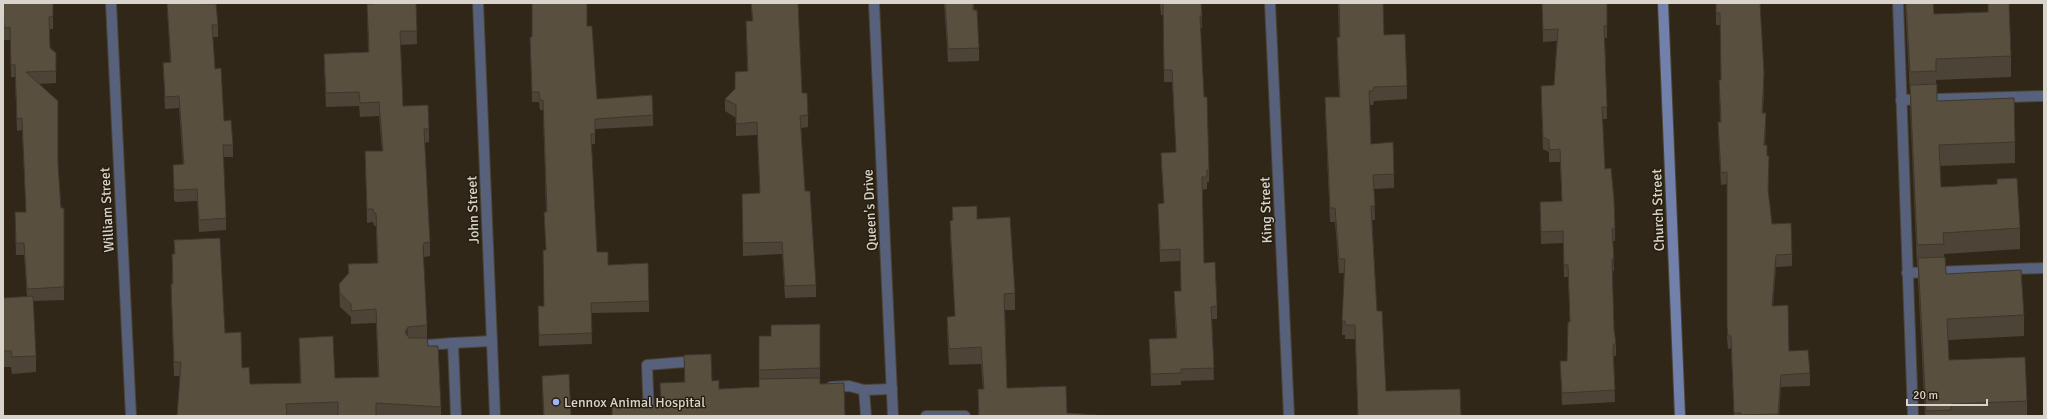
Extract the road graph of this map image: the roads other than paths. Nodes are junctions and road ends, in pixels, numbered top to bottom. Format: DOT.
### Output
graph roads {
  1 [pos="111,3"];
  2 [pos="478,3"];
  3 [pos="874,3"];
  4 [pos="1270,3"];
  5 [pos="1663,3"];
  6 [pos="1898,3"];
  7 [pos="2044,96"];
  8 [pos="1901,100"];
  9 [pos="2044,268"];
  10 [pos="1907,273"];
  11 [pos="492,341"];
  12 [pos="453,343"];
  13 [pos="411,346"];
  14 [pos="707,360"];
  15 [pos="817,387"];
  16 [pos="892,389"];
  17 [pos="864,390"];
  18 [pos="131,416"];
  19 [pos="456,416"];
  20 [pos="494,416"];
  21 [pos="649,416"];
  22 [pos="866,416"];
  23 [pos="893,416"];
  24 [pos="926,416"];
  25 [pos="965,416"];
  26 [pos="1289,416"];
  27 [pos="1680,416"];
  28 [pos="1913,416"];
  1 -- 18 [label="street, William Street"];
  2 -- 11 [label="street, John Street"];
  3 -- 16 [label="street, Queen's Drive"];
  4 -- 26 [label="street, King Street"];
  5 -- 27 [label="street, Church Street"];
  6 -- 8 [label="street"];
  7 -- 8 [label="street"];
  8 -- 10 [label="street"];
  9 -- 10 [label="street"];
  10 -- 28 [label="street"];
  11 -- 12 [label="street"];
  11 -- 20 [label="street, John Street"];
  12 -- 13 [label="street"];
  12 -- 19 [label="street"];
  14 -- 21 [label="street"];
  15 -- 17 [label="street"];
  16 -- 17 [label="street"];
  16 -- 23 [label="street, Queen's Drive"];
  17 -- 22 [label="street"];
  24 -- 25 [label="street"];
}
